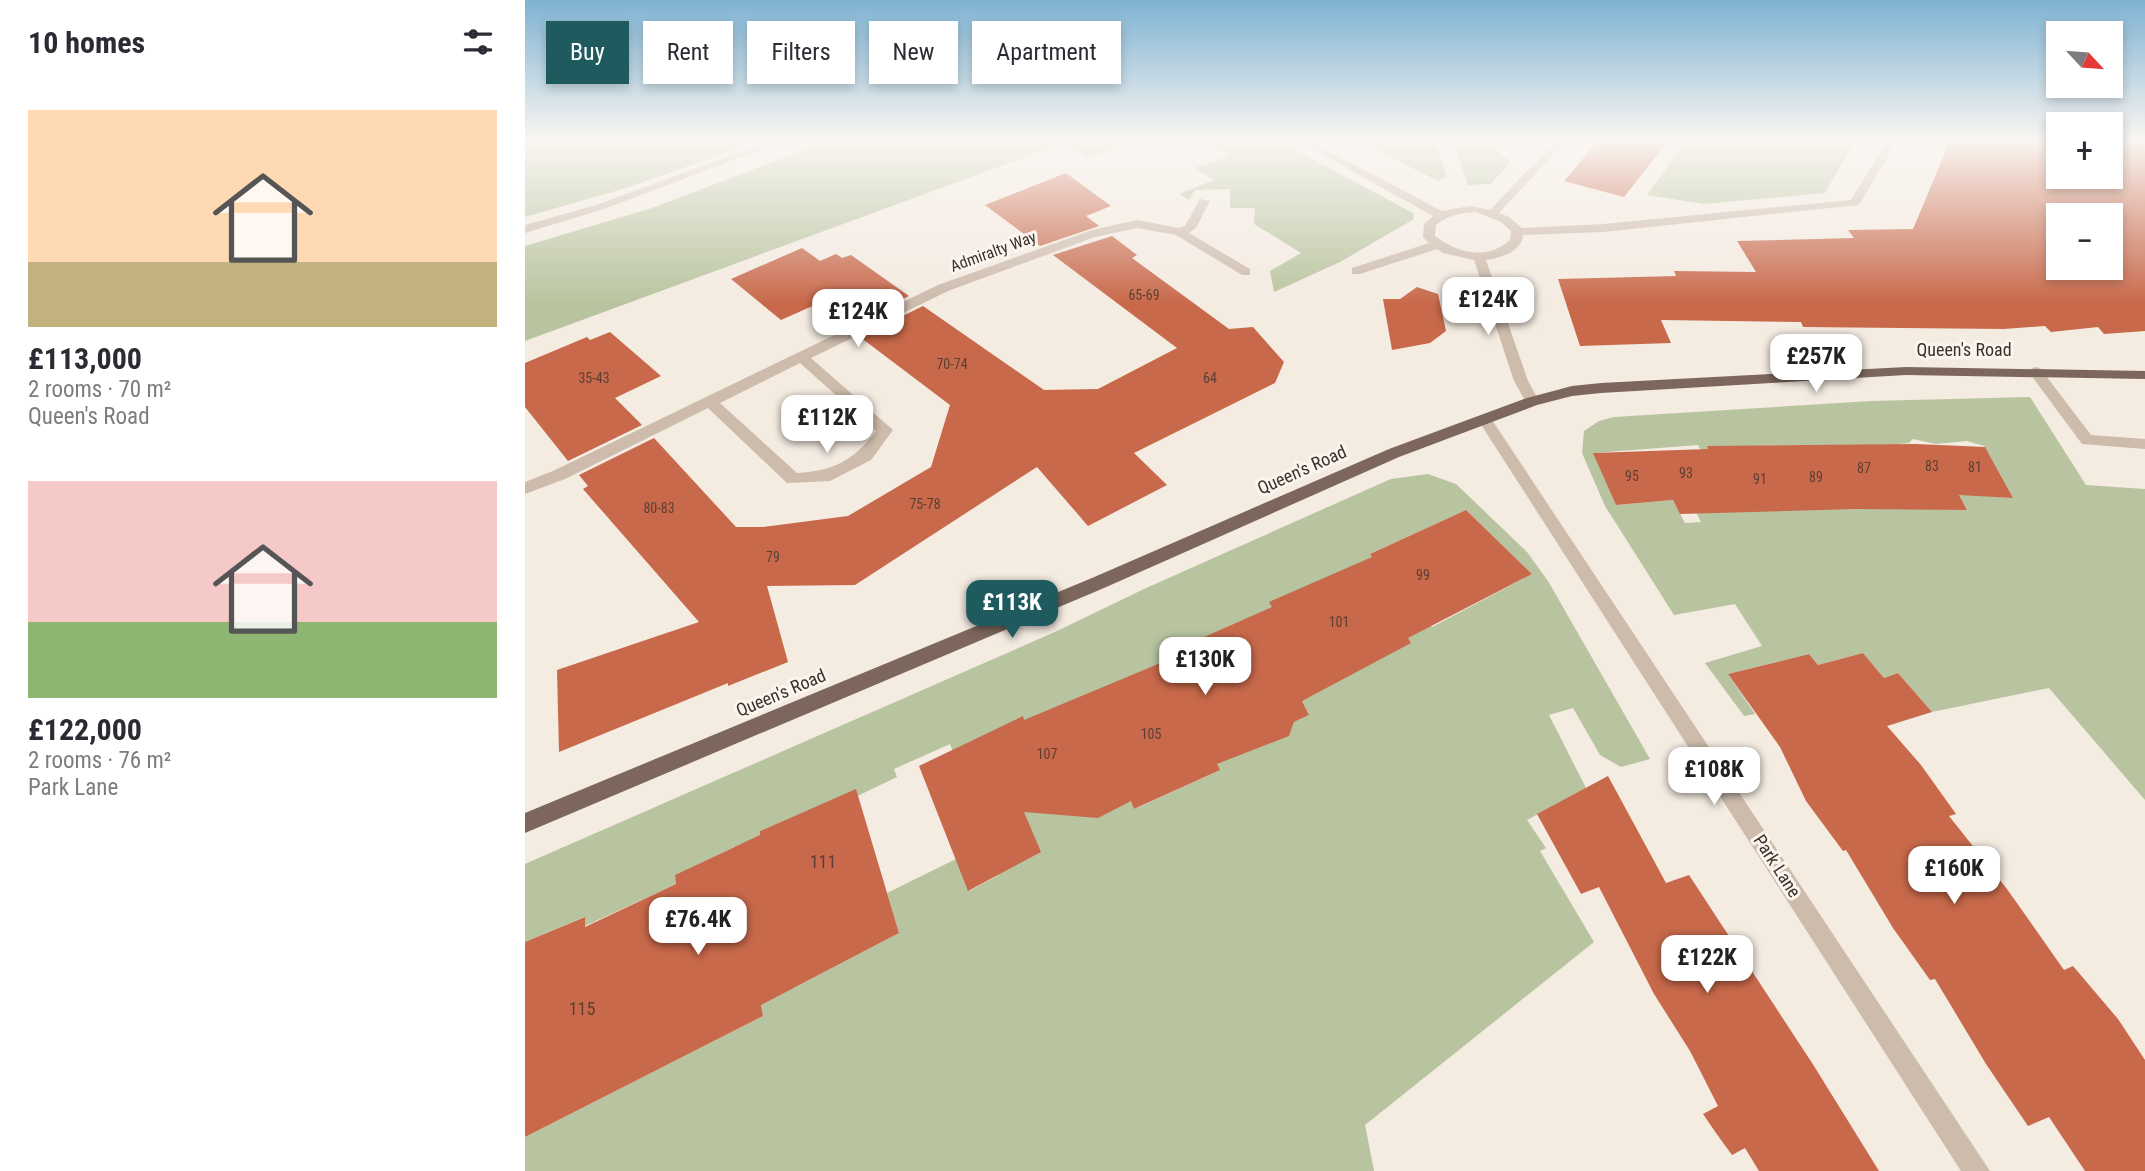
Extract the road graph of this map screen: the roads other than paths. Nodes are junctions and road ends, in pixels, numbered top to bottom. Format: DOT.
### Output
graph roads {
  1 [pos="631,196"];
  2 [pos="1404,196"];
  3 [pos="1509,196"];
  4 [pos="1859,196"];
  5 [pos="1204,201"];
  6 [pos="1493,213"];
  7 [pos="1440,215"];
  8 [pos="525,229"];
  9 [pos="1180,232"];
  10 [pos="1519,232"];
  11 [pos="1436,245"];
  12 [pos="1479,257"];
  13 [pos="1356,271"];
  14 [pos="1246,272"];
  15 [pos="802,357"];
  16 [pos="2035,371"];
  17 [pos="2145,375"];
  18 [pos="1532,401"];
  19 [pos="710,402"];
  20 [pos="1485,420"];
  21 [pos="2145,444"];
  22 [pos="525,488"];
  23 [pos="525,823"];
  24 [pos="1977,1171"];
  1 -- 8 [label="street"];
  2 -- 7 [label="street"];
  3 -- 6 [label="street"];
  4 -- 10 [label="street"];
  5 -- 9 [label="street"];
  6 -- 7 [label="street"];
  6 -- 10 [label="street"];
  7 -- 11 [label="street"];
  9 -- 14 [label="street, Admiralty Way"];
  9 -- 15 [label="street, Admiralty Way"];
  10 -- 12 [label="street"];
  11 -- 12 [label="street"];
  11 -- 13 [label="street"];
  12 -- 18 [label="street"];
  15 -- 19 [label="street, Admiralty Way"];
  15 -- 19 [label="street"];
  16 -- 17 [label="main road, Queen's Road"];
  16 -- 18 [label="main road, Queen's Road"];
  16 -- 21 [label="street"];
  18 -- 20 [label="main road, Queen's Road"];
  19 -- 22 [label="street, Admiralty Way"];
  20 -- 23 [label="main road, Queen's Road"];
  20 -- 24 [label="street, Park Lane"];
}
